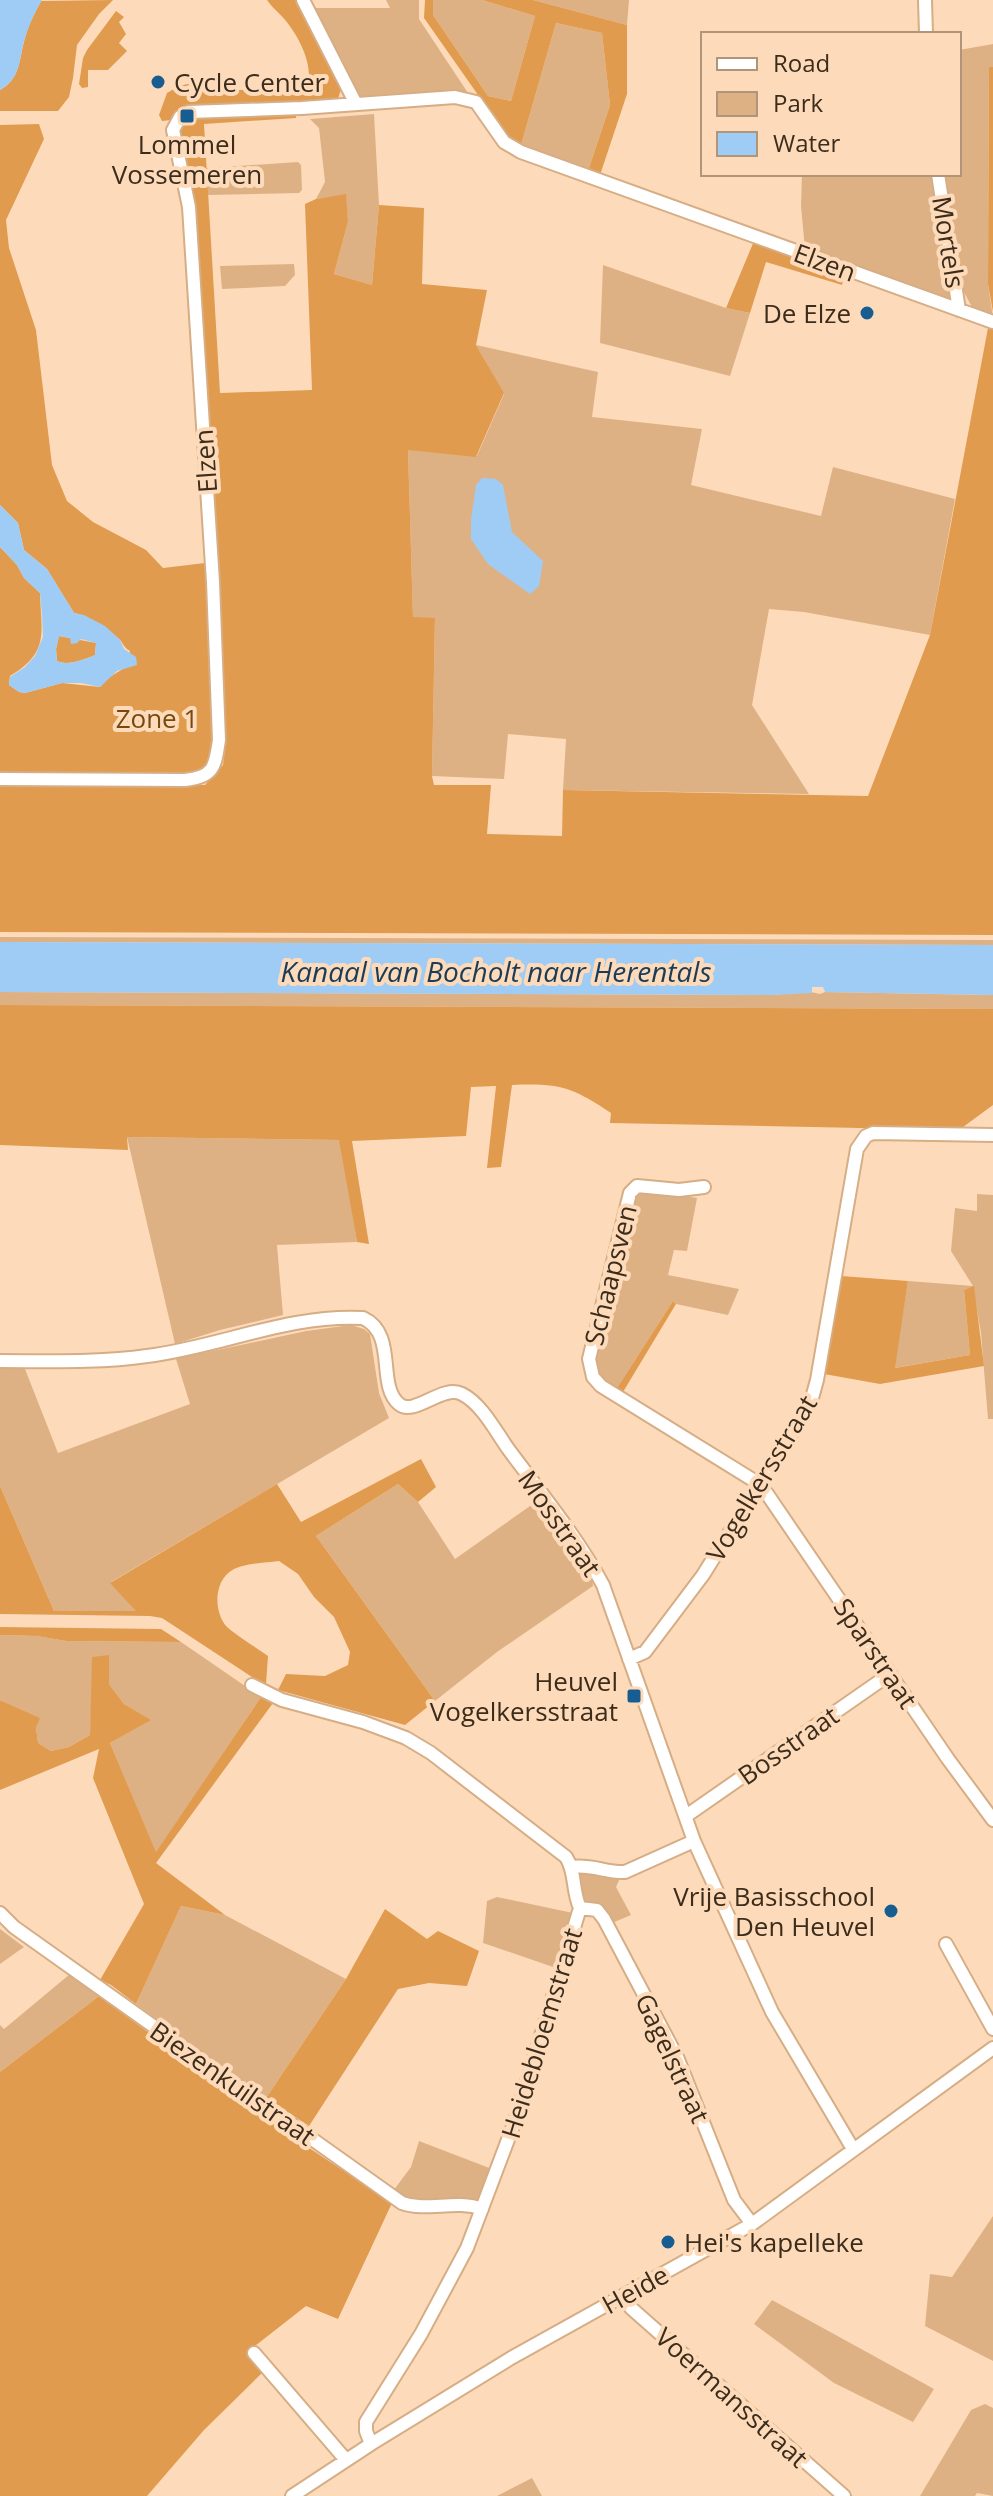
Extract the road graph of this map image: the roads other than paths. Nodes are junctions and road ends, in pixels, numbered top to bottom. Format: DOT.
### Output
graph roads {
  1 [pos="303,0"];
  2 [pos="925,0"];
  3 [pos="926,32"];
  4 [pos="356,104"];
  5 [pos="938,176"];
  6 [pos="959,310"];
  7 [pos="993,322"];
  8 [pos="0,779"];
  9 [pos="993,1135"];
  10 [pos="704,1187"];
  11 [pos="0,1361"];
  12 [pos="761,1485"];
  13 [pos="629,1659"];
  14 [pos="890,1674"];
  15 [pos="252,1685"];
  16 [pos="686,1816"];
  17 [pos="993,1820"];
  18 [pos="694,1841"];
  19 [pos="572,1867"];
  20 [pos="580,1908"];
  21 [pos="0,1913"];
  22 [pos="946,1944"];
  23 [pos="993,2029"];
  24 [pos="993,2048"];
  25 [pos="853,2149"];
  26 [pos="482,2209"];
  27 [pos="752,2224"];
  28 [pos="623,2296"];
  29 [pos="254,2353"];
  30 [pos="371,2444"];
  31 [pos="346,2460"];
  32 [pos="292,2496"];
  33 [pos="844,2496"];
  1 -- 4 [label="street"];
  2 -- 3 [label="street"];
  4 -- 6 [label="street, Elzen"];
  4 -- 8 [label="street, Elzen"];
  5 -- 6 [label="street, Mortels"];
  6 -- 7 [label="street, Elzen"];
  9 -- 12 [label="street, Vogelkersstraat"];
  10 -- 12 [label="street, Schaapsven"];
  11 -- 13 [label="street, Mosstraat"];
  12 -- 13 [label="street, Vogelkersstraat"];
  12 -- 14 [label="street, Sparstraat"];
  13 -- 16 [label="street, Mosstraat"];
  14 -- 16 [label="street, Bosstraat"];
  14 -- 17 [label="street, Sparstraat"];
  15 -- 19 [label="street"];
  16 -- 18 [label="street, Mosstraat"];
  18 -- 19 [label="street"];
  18 -- 25 [label="street, Mosstraat"];
  19 -- 20 [label="street, Heidebloemstraat"];
  20 -- 26 [label="street, Heidebloemstraat"];
  20 -- 27 [label="street, Gagelstraat"];
  21 -- 26 [label="street, Biezenkuilstraat"];
  22 -- 23 [label="street"];
  24 -- 25 [label="street, Heide"];
  25 -- 27 [label="street, Heide"];
  26 -- 30 [label="street, Heidebloemstraat"];
  27 -- 28 [label="street, Heide"];
  28 -- 30 [label="street, Heide"];
  28 -- 33 [label="street, Voermansstraat"];
  29 -- 31 [label="street"];
  30 -- 31 [label="street, Heide"];
  31 -- 32 [label="street, Heide"];
}
